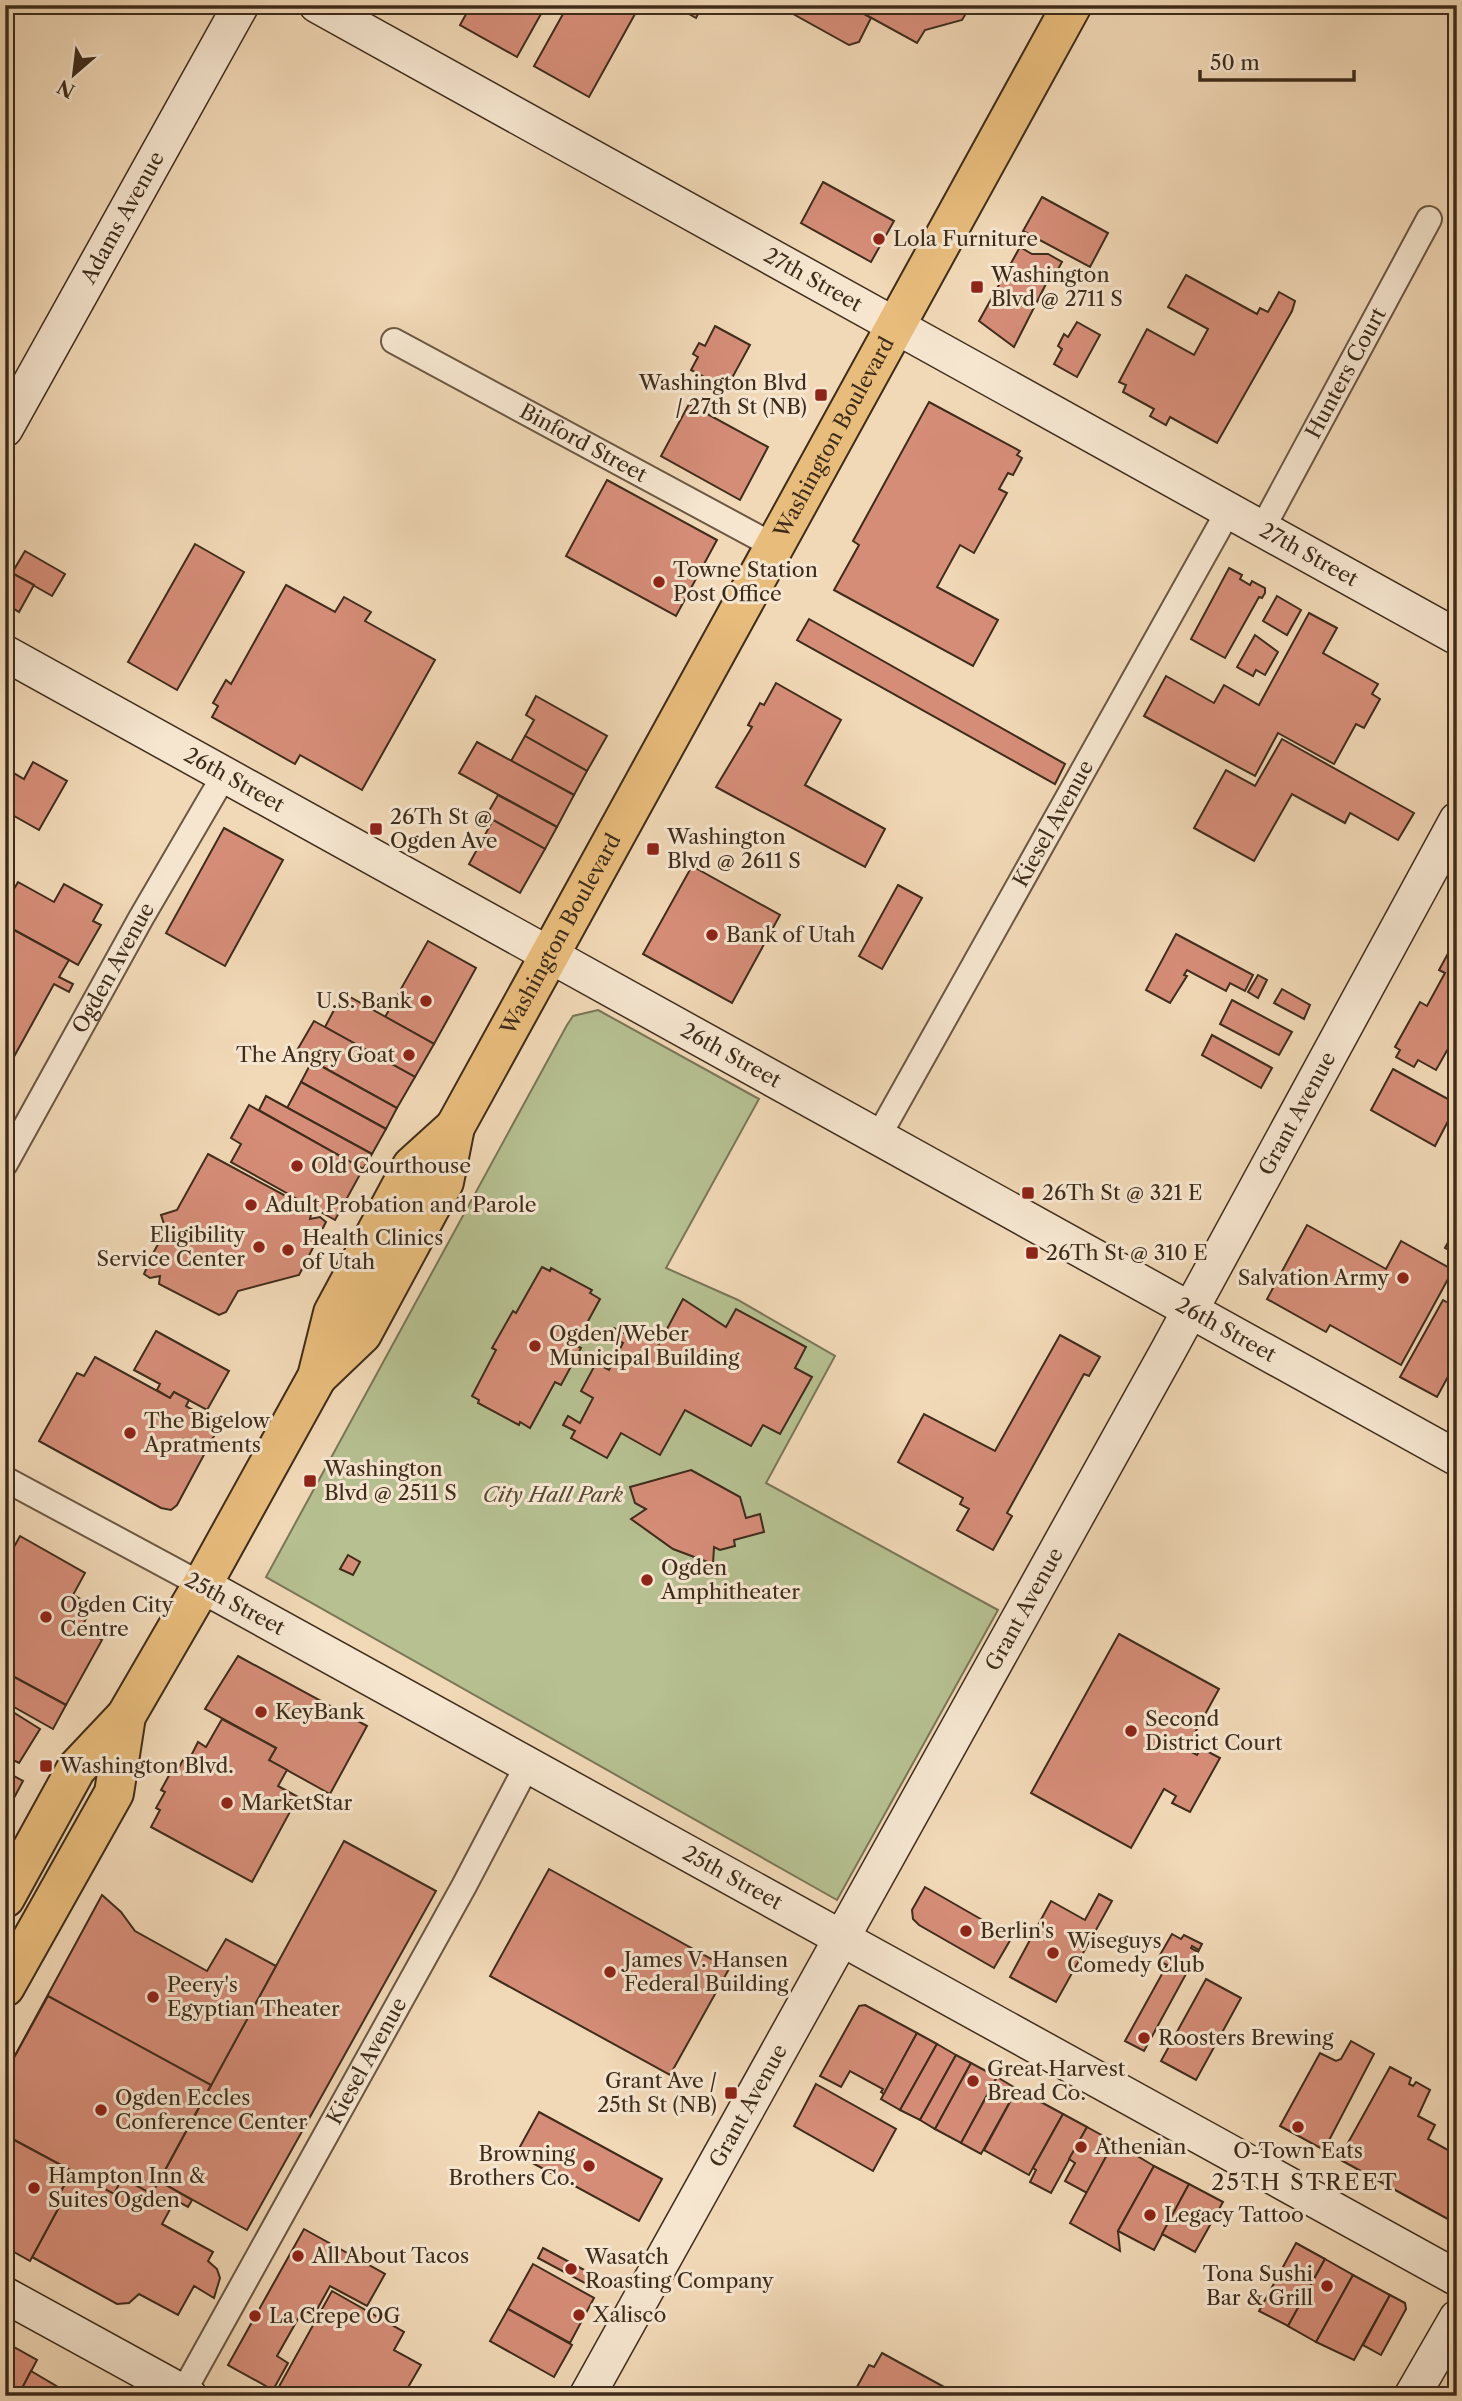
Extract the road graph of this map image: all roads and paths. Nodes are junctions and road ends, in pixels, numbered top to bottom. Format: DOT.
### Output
graph roads {
  1 [pos="240,5"];
  2 [pos="317,5"];
  3 [pos="1073,5"];
  4 [pos="1429,219"];
  5 [pos="894,325"];
  6 [pos="394,341"];
  7 [pos="5,429"];
  8 [pos="1229,510"];
  9 [pos="1262,529"];
  10 [pos="774,546"];
  11 [pos="1457,637"];
  12 [pos="5,653"];
  13 [pos="225,775"];
  14 [pos="1457,820"];
  15 [pos="550,955"];
  16 [pos="878,1137"];
  17 [pos="5,1164"];
  18 [pos="1190,1310"];
  19 [pos="1454,1451"];
  20 [pos="5,1479"];
  21 [pos="202,1585"];
  22 [pos="126,1716"];
  23 [pos="528,1764"];
  24 [pos="5,1898"];
  25 [pos="844,1939"];
  26 [pos="5,1987"];
  27 [pos="1457,2278"];
  28 [pos="5,2295"];
  29 [pos="1457,2318"];
  30 [pos="185,2395"];
  31 [pos="587,2396"];
  32 [pos="1412,2396"];
  1 -- 7 [label="street, Adams Avenue"];
  2 -- 5 [label="street, 27th Street"];
  3 -- 5 [label="main road, Washington Boulevard"];
  4 -- 9 [label="street, Hunters Court"];
  5 -- 8 [label="street, 27th Street"];
  5 -- 10 [label="main road, Washington Boulevard"];
  6 -- 10 [label="street, Binford Street"];
  8 -- 9 [label="street, 27th Street"];
  8 -- 16 [label="street, Kiesel Avenue"];
  9 -- 11 [label="street, 27th Street"];
  10 -- 15 [label="main road, Washington Boulevard"];
  12 -- 13 [label="street, 26th Street"];
  13 -- 15 [label="street, 26th Street"];
  13 -- 17 [label="street, Ogden Avenue"];
  14 -- 18 [label="street, Grant Avenue"];
  15 -- 16 [label="street, 26th Street"];
  15 -- 21 [label="main road, Washington Boulevard"];
  16 -- 18 [label="street, 26th Street"];
  18 -- 19 [label="street, 26th Street"];
  18 -- 25 [label="street, Grant Avenue"];
  20 -- 21 [label="street, 25th Street"];
  21 -- 22 [label="main road, Washington Boulevard"];
  21 -- 23 [label="street, 25th Street"];
  22 -- 24 [label="main road, Washington Boulevard"];
  22 -- 26 [label="main road, Washington Boulevard"];
  23 -- 25 [label="street, 25th Street"];
  23 -- 30 [label="street, Kiesel Avenue"];
  25 -- 27 [label="street, 25th Street"];
  25 -- 31 [label="street, Grant Avenue"];
  28 -- 30 [label="street"];
  29 -- 32 [label="street"];
}
